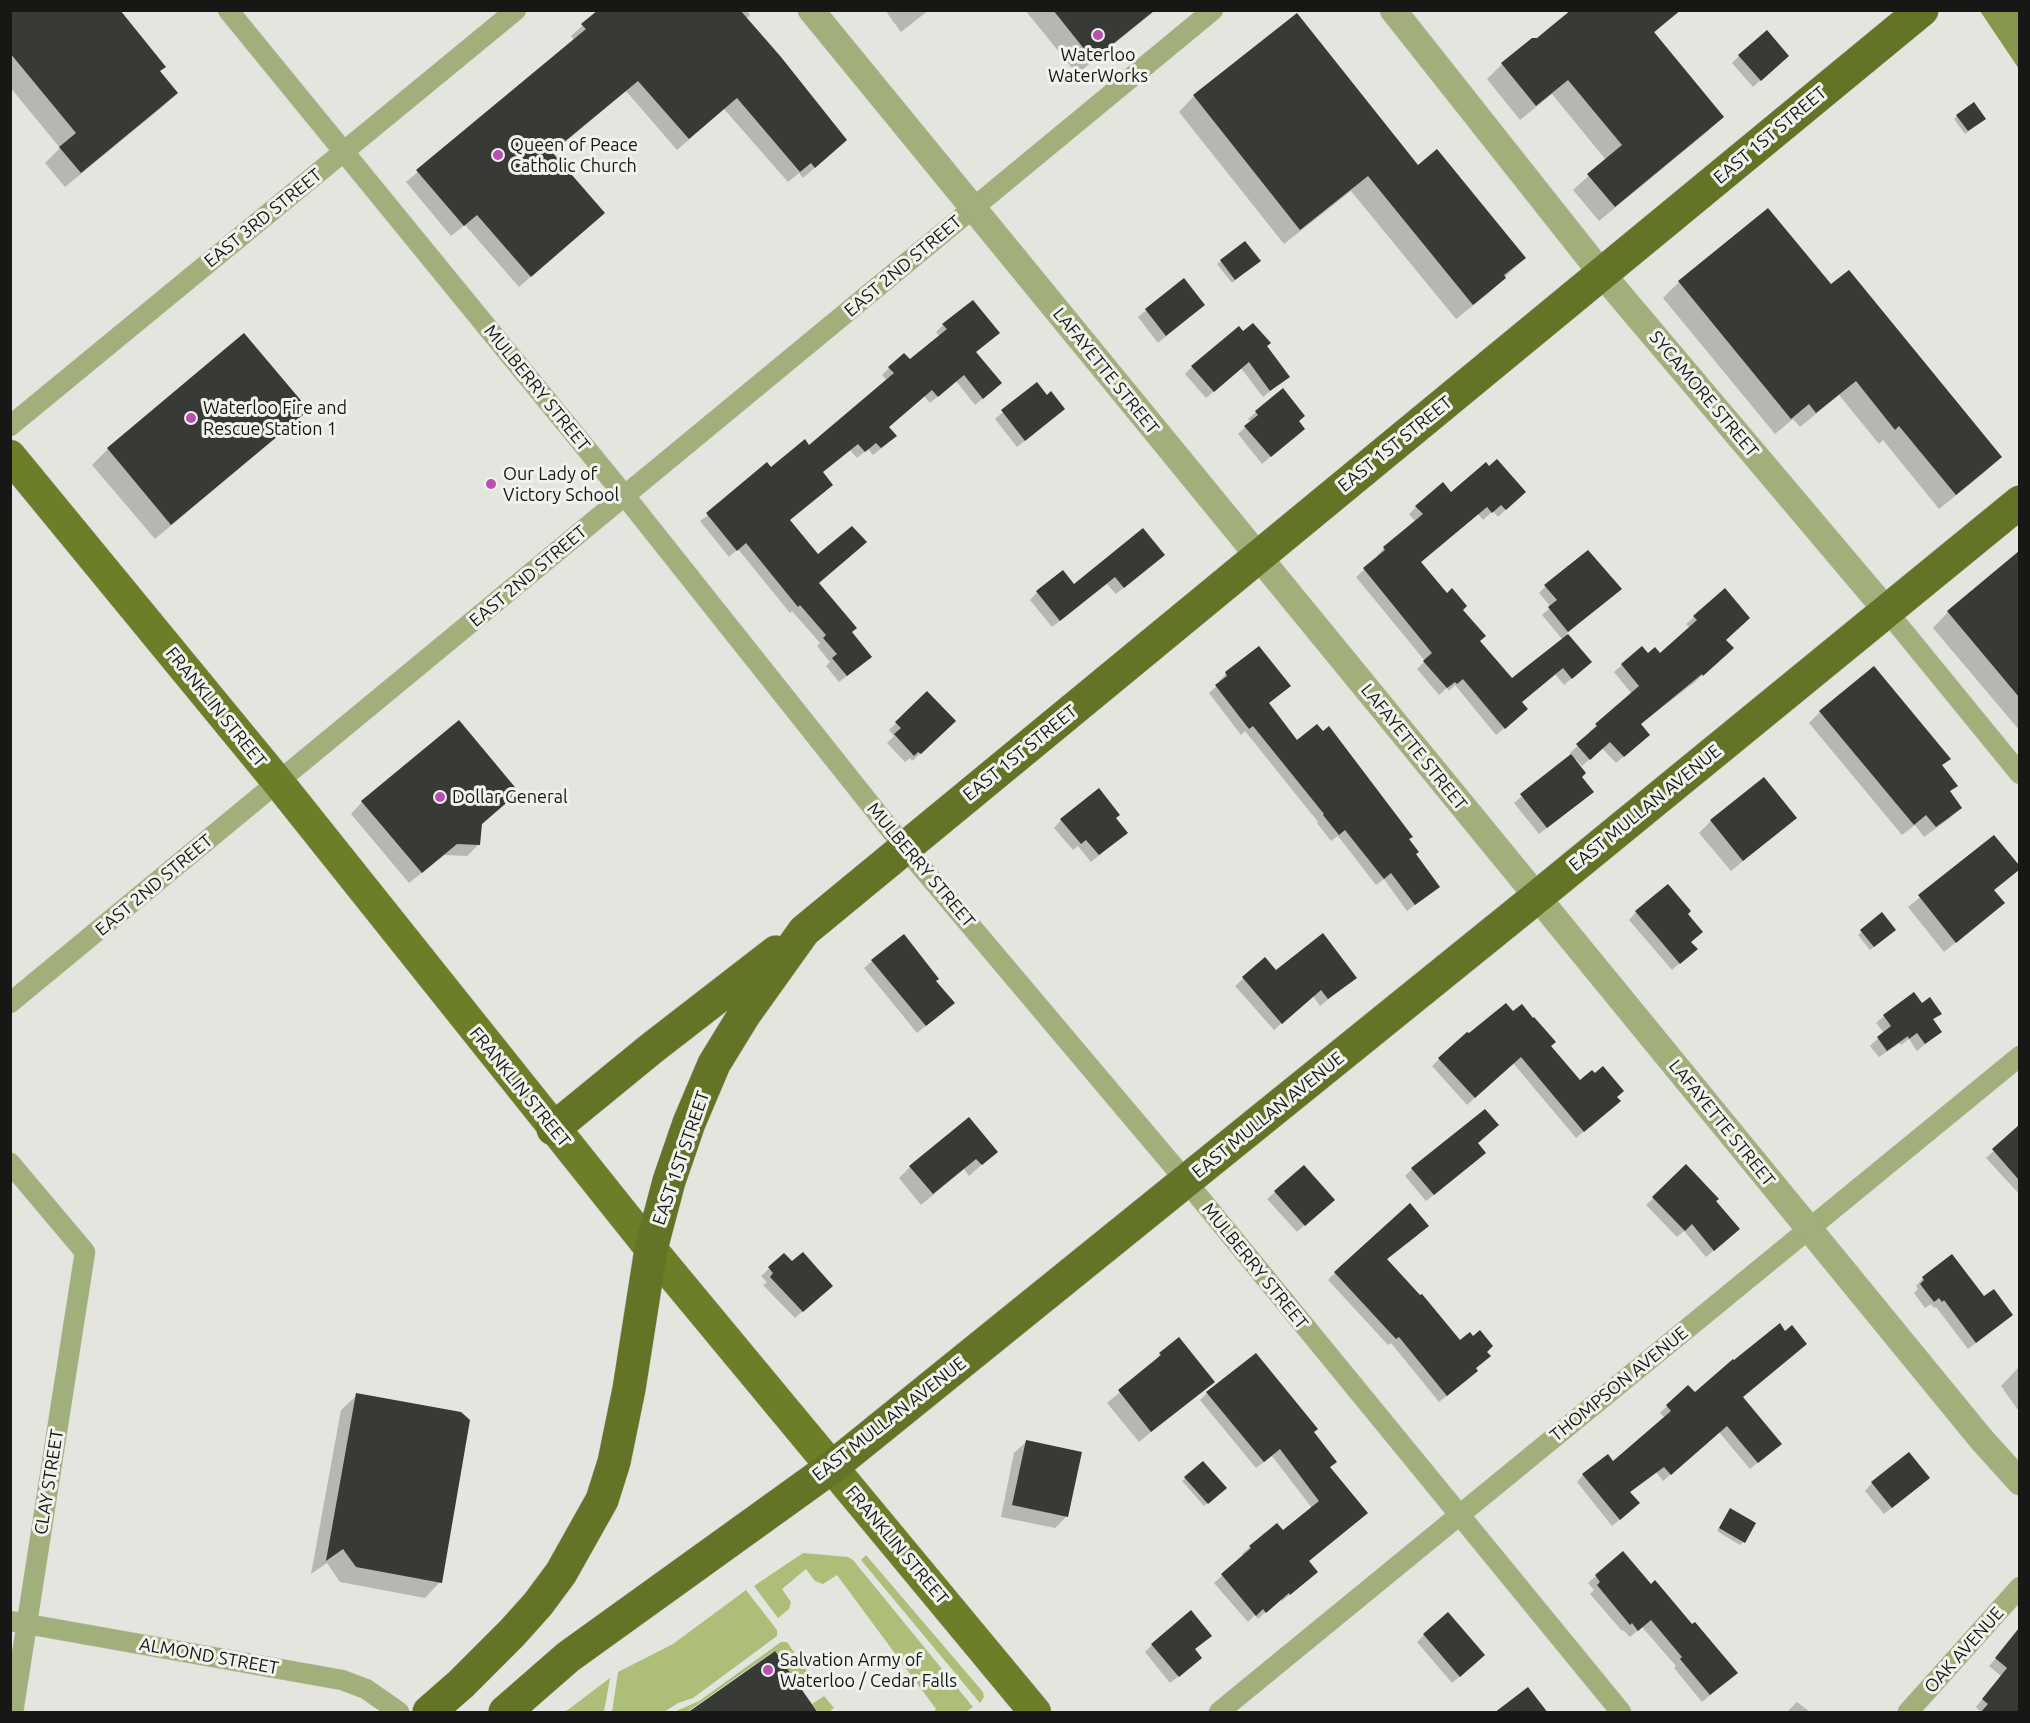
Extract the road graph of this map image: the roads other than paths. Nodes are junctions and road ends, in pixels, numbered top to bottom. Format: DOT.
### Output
graph roads {
  1 [pos="228,10"];
  2 [pos="516,10"];
  3 [pos="811,10"];
  4 [pos="1213,10"];
  5 [pos="1393,10"];
  6 [pos="1922,10"];
  7 [pos="344,152"];
  8 [pos="973,209"];
  9 [pos="1602,274"];
  10 [pos="10,426"];
  11 [pos="10,456"];
  12 [pos="625,496"];
  13 [pos="2019,502"];
  14 [pos="1259,557"];
  15 [pos="1886,610"];
  16 [pos="2019,774"];
  17 [pos="278,782"];
  18 [pos="905,848"];
  19 [pos="1537,897"];
  20 [pos="804,931"];
  21 [pos="10,1003"];
  22 [pos="2019,1056"];
  23 [pos="553,1129"];
  24 [pos="10,1163"];
  25 [pos="17,1177"];
  26 [pos="1186,1182"];
  27 [pos="1809,1228"];
  28 [pos="651,1249"];
  29 [pos="832,1467"];
  30 [pos="2019,1482"];
  31 [pos="1459,1515"];
  32 [pos="2019,1587"];
  33 [pos="19,1622"];
  34 [pos="13,1713"];
  35 [pos="399,1713"];
  36 [pos="429,1713"];
  37 [pos="505,1713"];
  38 [pos="1035,1713"];
  39 [pos="1219,1713"];
  40 [pos="1620,1713"];
  41 [pos="1908,1713"];
  1 -- 7 [label="street, MULBERRY STREET"];
  2 -- 7 [label="street, EAST 3RD STREET"];
  3 -- 8 [label="street, LAFAYETTE STREET"];
  4 -- 8 [label="street, EAST 2ND STREET"];
  5 -- 9 [label="street, SYCAMORE STREET"];
  6 -- 9 [label="highway, EAST 1ST STREET"];
  7 -- 10 [label="street, EAST 3RD STREET"];
  7 -- 12 [label="street, MULBERRY STREET"];
  8 -- 12 [label="street, EAST 2ND STREET"];
  8 -- 14 [label="street, LAFAYETTE STREET"];
  9 -- 14 [label="highway, EAST 1ST STREET"];
  9 -- 15 [label="street, SYCAMORE STREET"];
  11 -- 17 [label="main road, FRANKLIN STREET"];
  12 -- 17 [label="street, EAST 2ND STREET"];
  12 -- 18 [label="street, MULBERRY STREET"];
  13 -- 15 [label="highway, EAST MULLAN AVENUE"];
  14 -- 18 [label="highway, EAST 1ST STREET"];
  14 -- 19 [label="street, LAFAYETTE STREET"];
  15 -- 16 [label="street, SYCAMORE STREET"];
  15 -- 19 [label="highway, EAST MULLAN AVENUE"];
  17 -- 21 [label="street, EAST 2ND STREET"];
  17 -- 23 [label="main road, FRANKLIN STREET"];
  18 -- 20 [label="highway, EAST 1ST STREET"];
  18 -- 26 [label="street, MULBERRY STREET"];
  19 -- 26 [label="highway, EAST MULLAN AVENUE"];
  19 -- 27 [label="street, LAFAYETTE STREET"];
  20 -- 23 [label="highway"];
  20 -- 28 [label="highway, EAST 1ST STREET"];
  22 -- 27 [label="street, THOMPSON AVENUE"];
  23 -- 28 [label="main road, FRANKLIN STREET"];
  24 -- 25 [label="street"];
  25 -- 33 [label="street, CLAY STREET"];
  26 -- 29 [label="highway, EAST MULLAN AVENUE"];
  26 -- 31 [label="street, MULBERRY STREET"];
  27 -- 30 [label="street, LAFAYETTE STREET"];
  27 -- 31 [label="street, THOMPSON AVENUE"];
  28 -- 29 [label="main road, FRANKLIN STREET"];
  28 -- 36 [label="highway, EAST 1ST STREET"];
  29 -- 37 [label="highway, EAST MULLAN AVENUE"];
  29 -- 38 [label="main road, FRANKLIN STREET"];
  31 -- 39 [label="street, THOMPSON AVENUE"];
  31 -- 40 [label="street, MULBERRY STREET"];
  32 -- 41 [label="street, OAK AVENUE"];
  33 -- 34 [label="street, CLAY STREET"];
  33 -- 35 [label="street, ALMOND STREET"];
}
